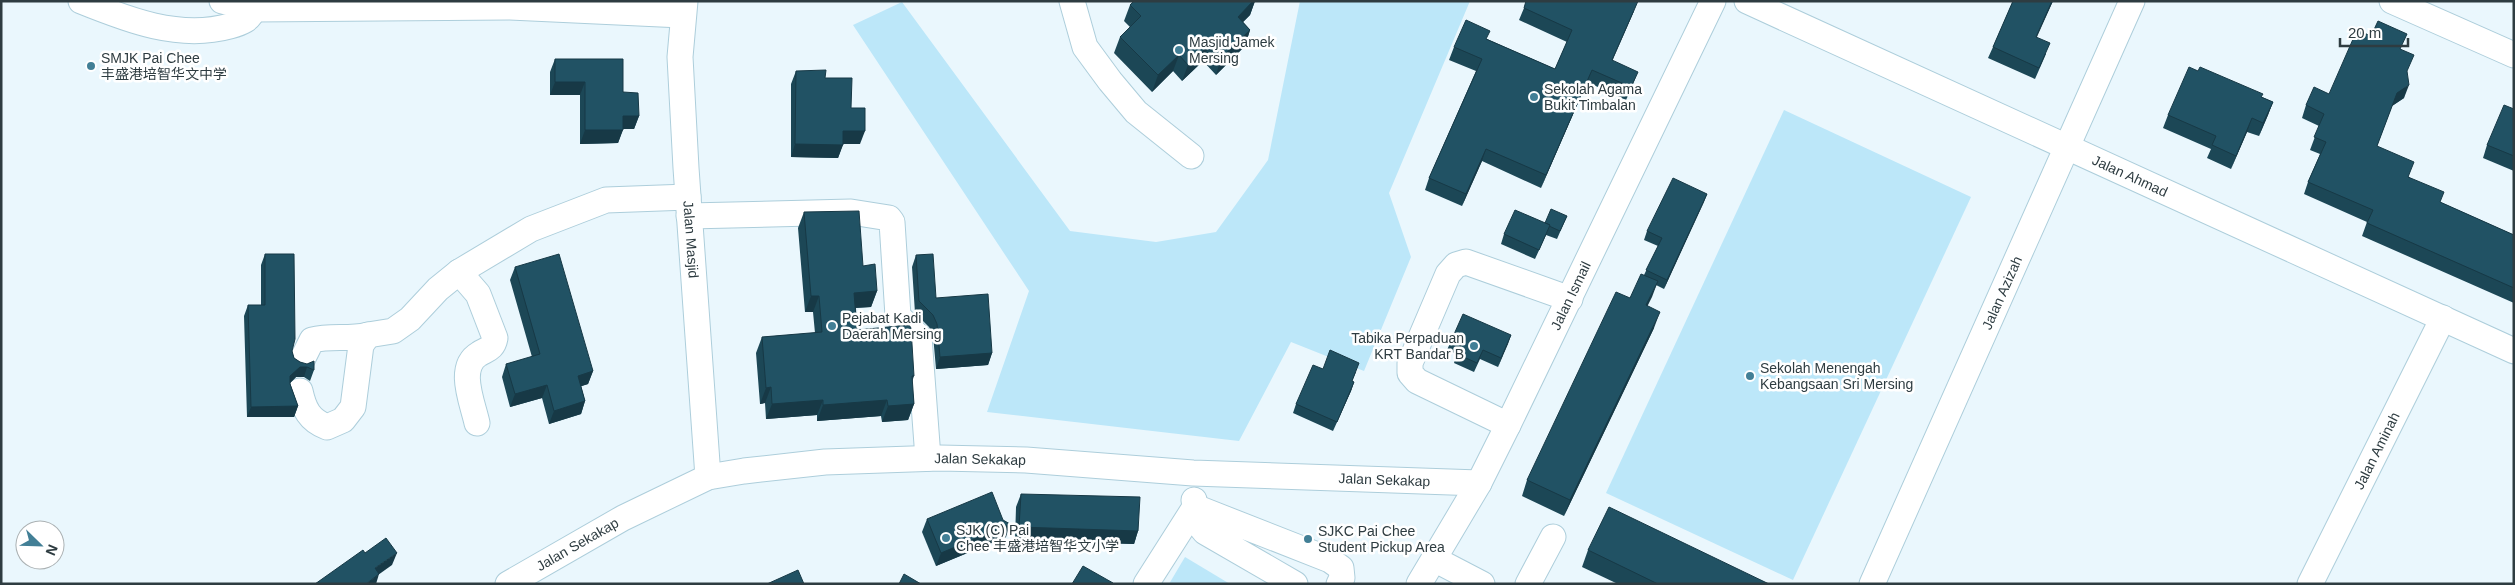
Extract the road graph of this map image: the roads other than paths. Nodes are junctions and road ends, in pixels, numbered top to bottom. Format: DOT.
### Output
graph roads {
  1 [pos="81,1"];
  2 [pos="222,1"];
  3 [pos="1072,1"];
  4 [pos="1713,1"];
  5 [pos="1746,1"];
  6 [pos="2132,1"];
  7 [pos="2392,1"];
  8 [pos="509,4"];
  9 [pos="683,8"];
  10 [pos="253,9"];
  11 [pos="2514,55"];
  12 [pos="2068,148"];
  13 [pos="1191,156"];
  14 [pos="688,207"];
  15 [pos="459,272"];
  16 [pos="1570,299"];
  17 [pos="2443,318"];
  18 [pos="368,336"];
  19 [pos="2514,350"];
  20 [pos="302,360"];
  21 [pos="300,391"];
  22 [pos="477,423"];
  23 [pos="1508,425"];
  24 [pos="928,458"];
  25 [pos="1193,473"];
  26 [pos="708,477"];
  27 [pos="1479,483"];
  28 [pos="1195,506"];
  29 [pos="1553,537"];
  30 [pos="1434,559"];
  31 [pos="508,584"];
  32 [pos="1146,584"];
  33 [pos="1295,584"];
  34 [pos="1339,584"];
  35 [pos="1419,584"];
  36 [pos="1482,584"];
  37 [pos="1528,584"];
  38 [pos="1872,584"];
  39 [pos="2310,584"];
  1 -- 10 [label="street"];
  2 -- 10 [label="street"];
  3 -- 13 [label="street"];
  4 -- 16 [label="street, Jalan Ismail"];
  5 -- 12 [label="street, Jalan Ahmad"];
  6 -- 12 [label="street, Jalan Azizah"];
  7 -- 11 [label="street"];
  8 -- 9 [label="street"];
  8 -- 10 [label="street"];
  9 -- 14 [label="street, Jalan Masjid"];
  12 -- 17 [label="street, Jalan Ahmad"];
  12 -- 38 [label="street, Jalan Azizah"];
  14 -- 15 [label="street"];
  14 -- 24 [label="street"];
  14 -- 26 [label="street, Jalan Masjid"];
  15 -- 18 [label="street"];
  15 -- 22 [label="street"];
  16 -- 23 [label="street, Jalan Ismail"];
  16 -- 23 [label="street"];
  17 -- 19 [label="street, Jalan Ahmad"];
  17 -- 39 [label="street, Jalan Aminah"];
  18 -- 20 [label="street"];
  18 -- 21 [label="street"];
  23 -- 27 [label="street, Jalan Ismail"];
  24 -- 25 [label="street, Jalan Sekakap"];
  24 -- 26 [label="street, Jalan Sekakap"];
  25 -- 27 [label="street, Jalan Sekakap"];
  25 -- 28 [label="street"];
  26 -- 31 [label="street, Jalan Sekakap"];
  27 -- 30 [label="street, Jalan Ismail"];
  28 -- 32 [label="street"];
  28 -- 33 [label="street"];
  28 -- 34 [label="street"];
  29 -- 37 [label="street"];
  30 -- 35 [label="street, Jalan Ismail"];
  30 -- 36 [label="street"];
}
